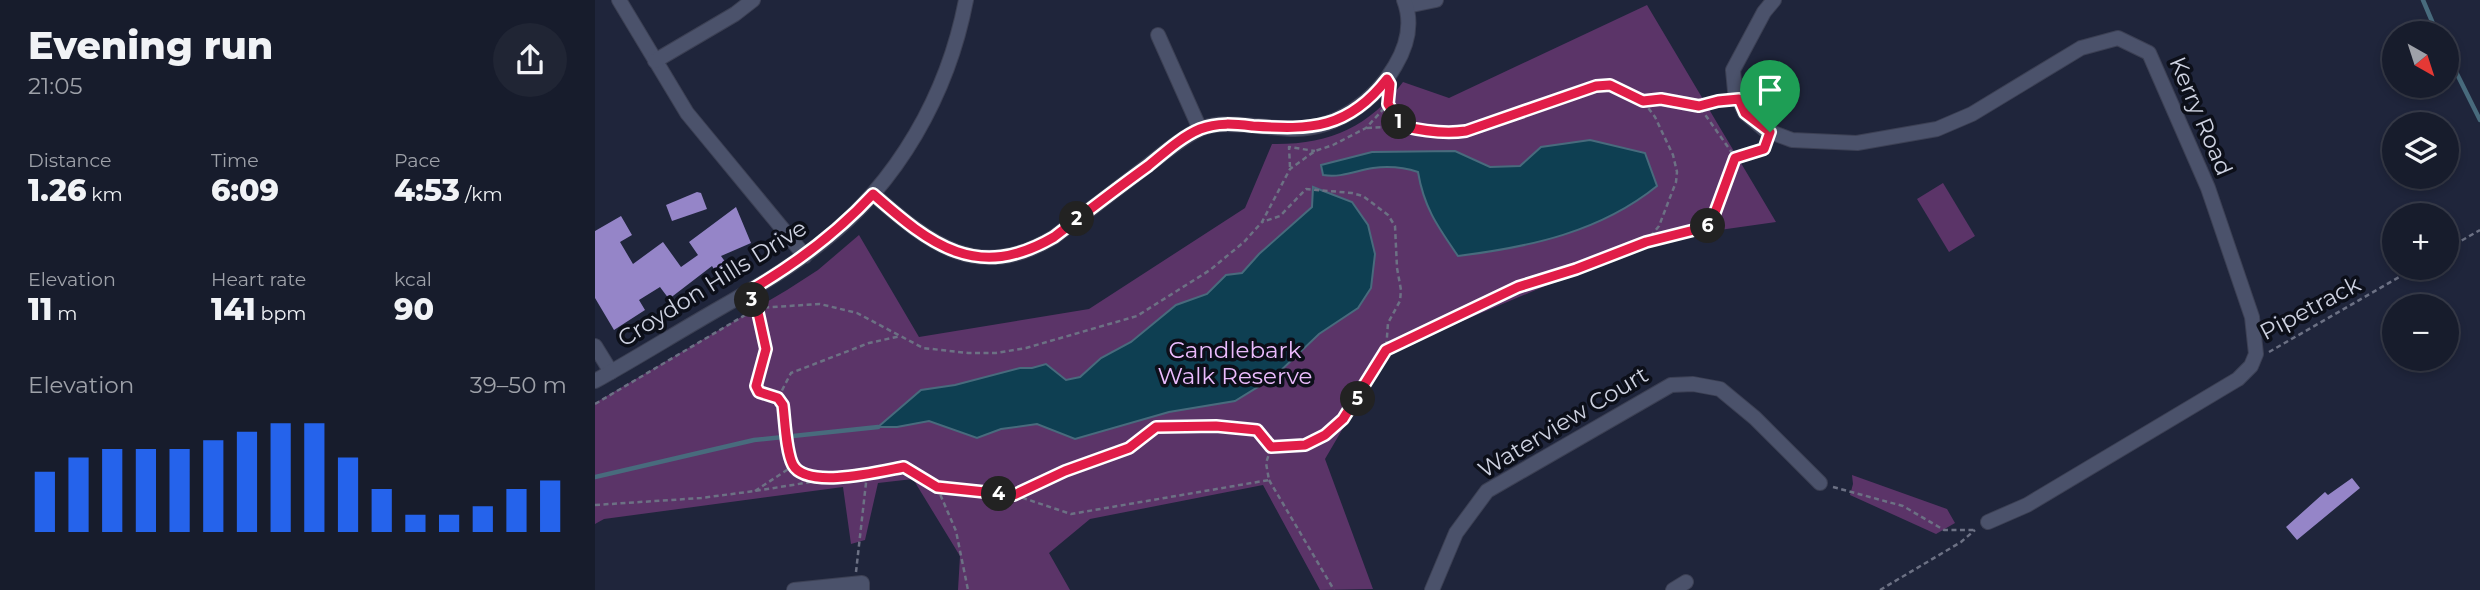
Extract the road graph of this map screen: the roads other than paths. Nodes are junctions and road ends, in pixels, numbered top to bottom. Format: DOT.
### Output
graph roads {
  1 [pos="619,0"];
  2 [pos="753,0"];
  3 [pos="966,0"];
  4 [pos="1436,0"];
  5 [pos="1774,0"];
  6 [pos="1406,3"];
  7 [pos="1158,35"];
  8 [pos="655,61"];
  9 [pos="1200,130"];
  10 [pos="873,194"];
  11 [pos="805,256"];
  12 [pos="595,346"];
  13 [pos="611,372"];
  14 [pos="595,381"];
  15 [pos="1820,483"];
  16 [pos="1988,522"];
  17 [pos="858,587"];
  18 [pos="794,590"];
  19 [pos="1432,590"];
  1 -- 8 [label="street"];
  2 -- 8 [label="street"];
  3 -- 10 [label="street, Croydon Hills Drive"];
  4 -- 6 [label="street"];
  5 -- 16 [label="street, Kerry Road"];
  6 -- 9 [label="street"];
  7 -- 9 [label="street"];
  8 -- 11 [label="street"];
  9 -- 10 [label="street"];
  10 -- 11 [label="street, Croydon Hills Drive"];
  11 -- 13 [label="street, Croydon Hills Drive"];
  12 -- 13 [label="street"];
  13 -- 14 [label="street, Croydon Hills Drive"];
  15 -- 19 [label="street, Waterview Court"];
  17 -- 18 [label="street"];
}
